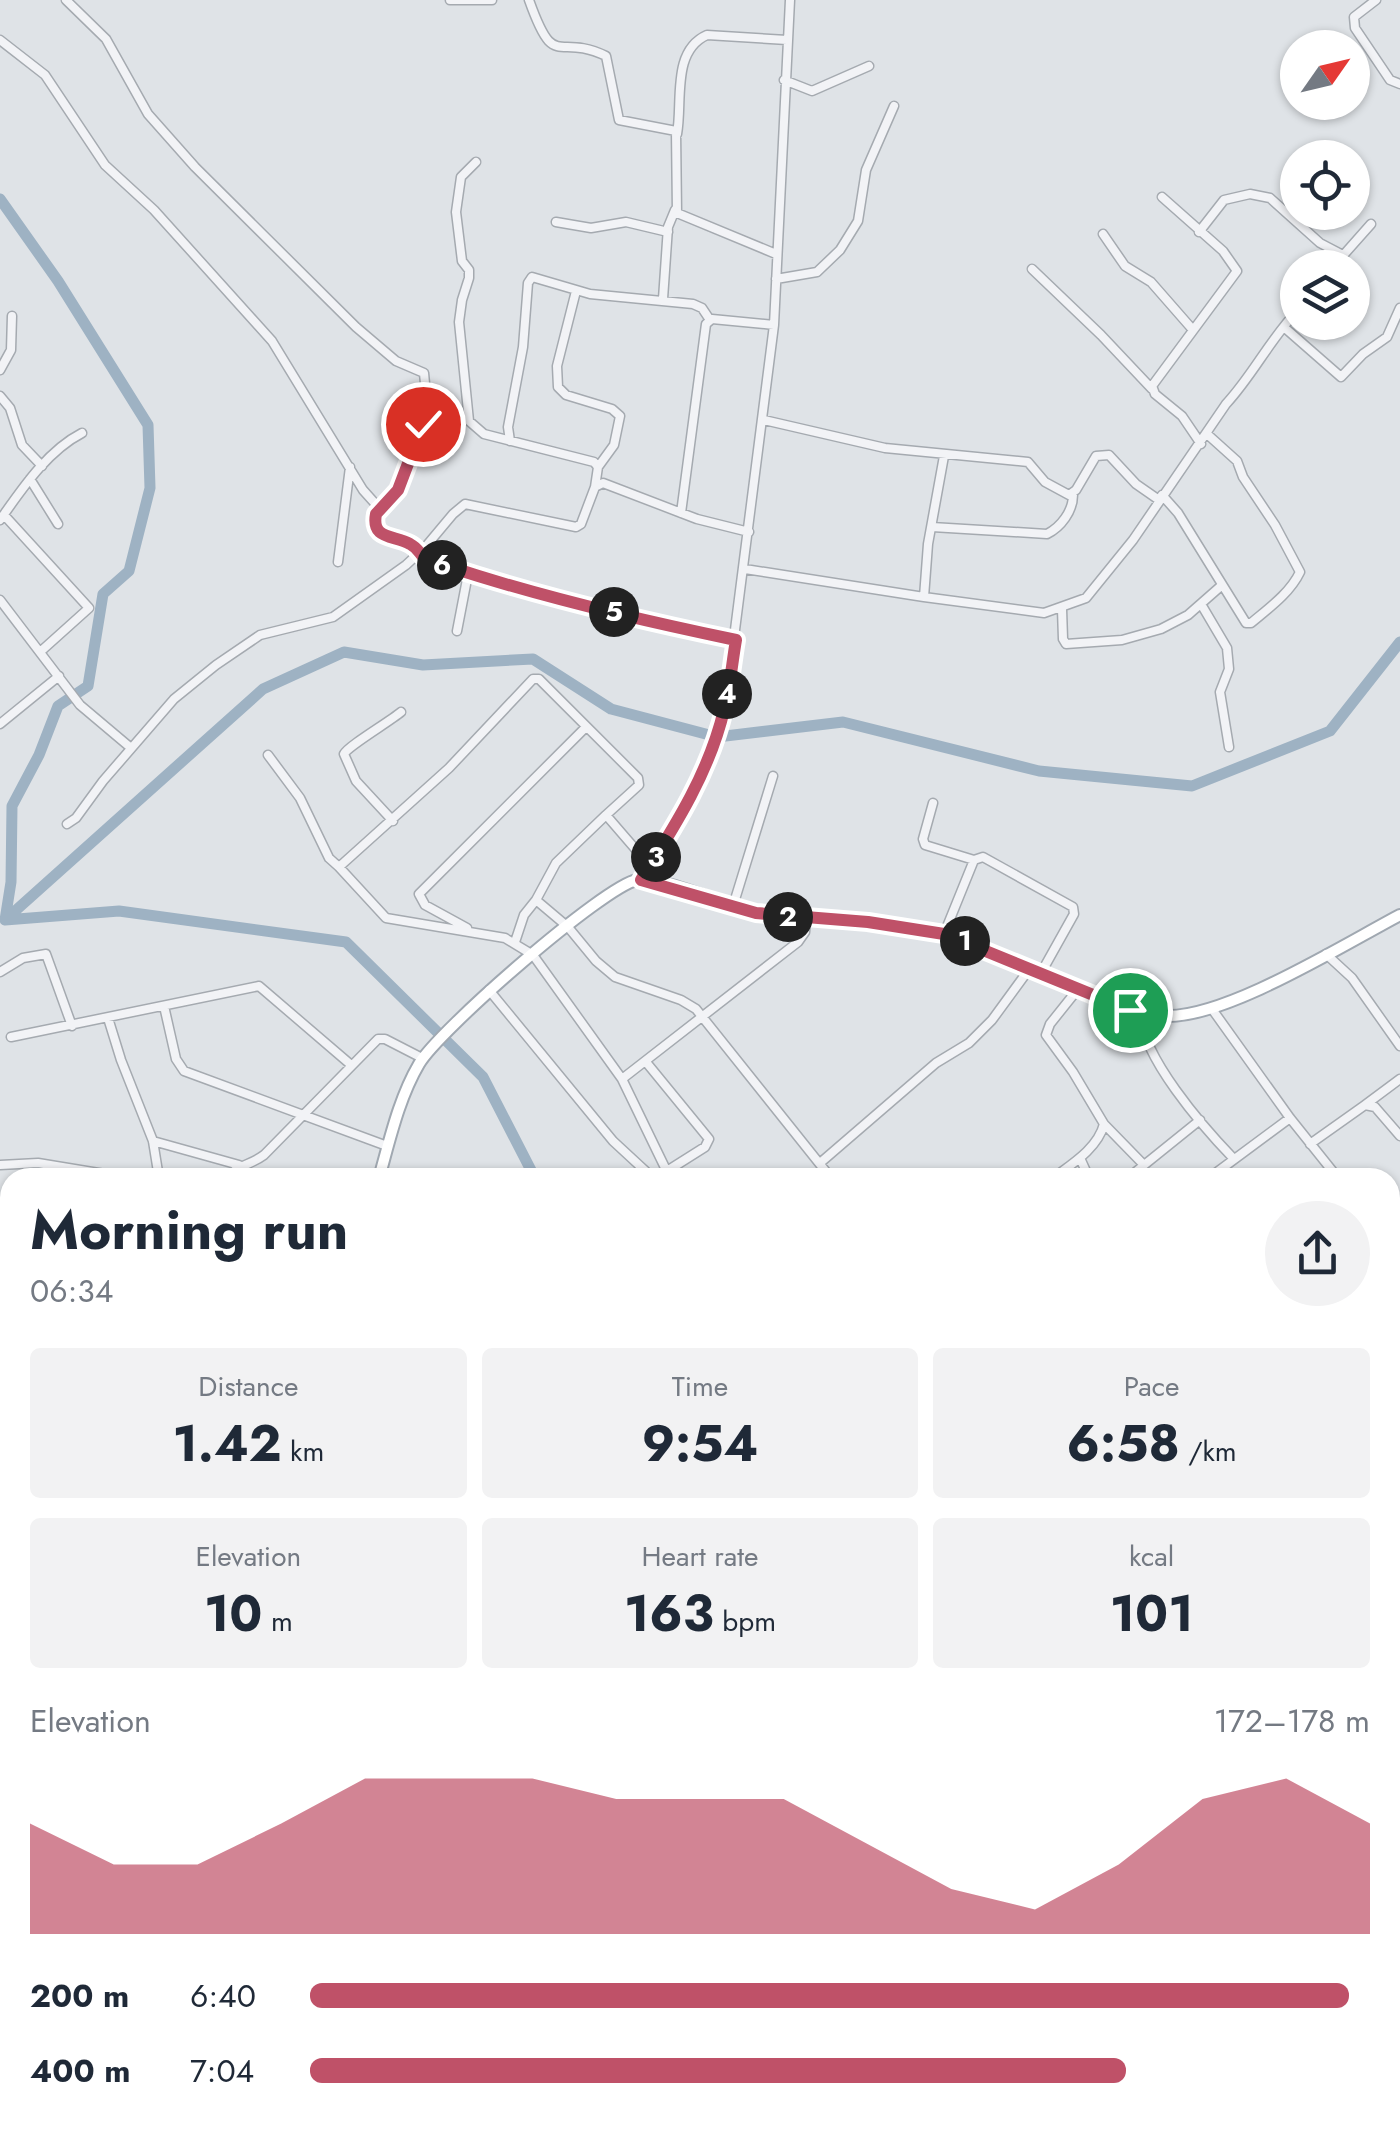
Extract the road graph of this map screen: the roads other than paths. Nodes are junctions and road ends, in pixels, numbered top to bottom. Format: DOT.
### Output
graph roads {
  1 [pos="66,0"];
  2 [pos="450,0"];
  3 [pos="492,0"];
  4 [pos="529,0"];
  5 [pos="790,0"];
  6 [pos="1376,0"];
  7 [pos="0,40"];
  8 [pos="787,40"];
  9 [pos="869,66"];
  10 [pos="784,80"];
  11 [pos="1400,84"];
  12 [pos="894,106"];
  13 [pos="677,134"];
  14 [pos="476,162"];
  15 [pos="1162,197"];
  16 [pos="675,210"];
  17 [pos="556,222"];
  18 [pos="1371,224"];
  19 [pos="668,232"];
  20 [pos="1199,232"];
  21 [pos="1103,234"];
  22 [pos="1333,250"];
  23 [pos="1345,250"];
  24 [pos="776,254"];
  25 [pos="1032,269"];
  26 [pos="776,278"];
  27 [pos="576,291"];
  28 [pos="663,299"];
  29 [pos="1400,308"];
  30 [pos="12,316"];
  31 [pos="710,320"];
  32 [pos="774,325"];
  33 [pos="1193,330"];
  34 [pos="1280,334"];
  35 [pos="1299,340"];
  36 [pos="0,370"];
  37 [pos="1152,390"];
  38 [pos="0,396"];
  39 [pos="764,420"];
  40 [pos="82,433"];
  41 [pos="1207,434"];
  42 [pos="510,441"];
  43 [pos="1201,444"];
  44 [pos="944,456"];
  45 [pos="42,466"];
  46 [pos="350,467"];
  47 [pos="598,467"];
  48 [pos="30,479"];
  49 [pos="596,487"];
  50 [pos="1073,494"];
  51 [pos="1161,498"];
  52 [pos="380,509"];
  53 [pos="681,513"];
  54 [pos="2,517"];
  55 [pos="58,524"];
  56 [pos="932,526"];
  57 [pos="750,532"];
  58 [pos="422,551"];
  59 [pos="338,562"];
  60 [pos="745,568"];
  61 [pos="468,574"];
  62 [pos="1222,586"];
  63 [pos="924,597"];
  64 [pos="0,600"];
  65 [pos="1201,604"];
  66 [pos="1062,609"];
  67 [pos="457,631"];
  68 [pos="736,640"];
  69 [pos="40,652"];
  70 [pos="59,676"];
  71 [pos="401,712"];
  72 [pos="0,724"];
  73 [pos="586,727"];
  74 [pos="1229,747"];
  75 [pos="131,748"];
  76 [pos="268,755"];
  77 [pos="773,776"];
  78 [pos="933,803"];
  79 [pos="606,815"];
  80 [pos="393,821"];
  81 [pos="67,824"];
  82 [pos="974,860"];
  83 [pos="650,866"];
  84 [pos="339,868"];
  85 [pos="641,880"];
  86 [pos="536,900"];
  87 [pos="733,906"];
  88 [pos="806,919"];
  89 [pos="1398,920"];
  90 [pos="568,927"];
  91 [pos="471,930"];
  92 [pos="944,934"];
  93 [pos="514,942"];
  94 [pos="1326,954"];
  95 [pos="533,955"];
  96 [pos="1030,968"];
  97 [pos="0,972"];
  98 [pos="1042,973"];
  99 [pos="490,990"];
  100 [pos="1078,990"];
  101 [pos="164,1006"];
  102 [pos="1212,1009"];
  103 [pos="1140,1012"];
  104 [pos="701,1016"];
  105 [pos="108,1018"];
  106 [pos="72,1026"];
  107 [pos="11,1037"];
  108 [pos="1400,1046"];
  109 [pos="422,1058"];
  110 [pos="646,1062"];
  111 [pos="350,1064"];
  112 [pos="622,1079"];
  113 [pos="1400,1079"];
  114 [pos="1365,1105"];
  115 [pos="304,1116"];
  116 [pos="1290,1118"];
  117 [pos="1200,1120"];
  118 [pos="1104,1124"];
  119 [pos="1400,1136"];
  120 [pos="154,1141"];
  121 [pos="1310,1144"];
  122 [pos="388,1146"];
  123 [pos="1080,1158"];
  124 [pos="1234,1158"];
  125 [pos="820,1163"];
  126 [pos="239,1164"];
  127 [pos="1144,1164"];
  128 [pos="0,1166"];
  129 [pos="72,1168"];
  130 [pos="157,1168"];
  131 [pos="235,1168"];
  132 [pos="382,1168"];
  133 [pos="642,1168"];
  134 [pos="665,1168"];
  135 [pos="676,1168"];
  136 [pos="824,1168"];
  137 [pos="1067,1168"];
  138 [pos="1084,1168"];
  139 [pos="1139,1168"];
  140 [pos="1222,1168"];
  141 [pos="1330,1168"];
  1 -- 52 [label="street"];
  2 -- 3 [label="street"];
  4 -- 13 [label="street"];
  5 -- 8 [label="street"];
  6 -- 11 [label="street"];
  7 -- 46 [label="street"];
  8 -- 10 [label="street"];
  8 -- 13 [label="street"];
  9 -- 10 [label="street"];
  10 -- 24 [label="street"];
  12 -- 26 [label="street"];
  13 -- 16 [label="street"];
  14 -- 42 [label="street"];
  15 -- 20 [label="street"];
  16 -- 19 [label="street"];
  16 -- 24 [label="street"];
  17 -- 19 [label="street"];
  18 -- 23 [label="street"];
  19 -- 28 [label="street"];
  20 -- 22 [label="street"];
  20 -- 33 [label="street"];
  21 -- 33 [label="street"];
  24 -- 26 [label="street"];
  25 -- 37 [label="street"];
  26 -- 32 [label="street"];
  27 -- 28 [label="street"];
  27 -- 42 [label="street"];
  27 -- 47 [label="street"];
  28 -- 31 [label="street"];
  29 -- 35 [label="street"];
  30 -- 36 [label="street"];
  31 -- 32 [label="street"];
  31 -- 53 [label="street"];
  32 -- 39 [label="street"];
  33 -- 37 [label="street"];
  34 -- 41 [label="street"];
  37 -- 43 [label="street"];
  38 -- 45 [label="street"];
  39 -- 44 [label="street"];
  39 -- 57 [label="street"];
  40 -- 45 [label="street"];
  41 -- 43 [label="street"];
  41 -- 62 [label="street"];
  42 -- 47 [label="street"];
  43 -- 51 [label="street"];
  44 -- 50 [label="street"];
  44 -- 56 [label="street"];
  45 -- 48 [label="street"];
  46 -- 52 [label="street"];
  46 -- 59 [label="street"];
  47 -- 49 [label="street"];
  48 -- 54 [label="street"];
  48 -- 55 [label="street"];
  49 -- 53 [label="street"];
  49 -- 58 [label="street"];
  50 -- 51 [label="street"];
  50 -- 56 [label="street"];
  51 -- 62 [label="street"];
  51 -- 66 [label="street"];
  52 -- 58 [label="street"];
  53 -- 57 [label="street"];
  54 -- 69 [label="street"];
  56 -- 63 [label="street"];
  57 -- 60 [label="street"];
  58 -- 61 [label="street"];
  58 -- 75 [label="street"];
  60 -- 63 [label="street"];
  60 -- 68 [label="street"];
  61 -- 67 [label="street"];
  61 -- 68 [label="street"];
  62 -- 65 [label="street"];
  63 -- 66 [label="street"];
  64 -- 69 [label="street"];
  65 -- 66 [label="street"];
  65 -- 74 [label="street"];
  68 -- 83 [label="street"];
  69 -- 70 [label="street"];
  70 -- 72 [label="street"];
  70 -- 75 [label="street"];
  71 -- 80 [label="street"];
  73 -- 79 [label="street"];
  73 -- 80 [label="street"];
  73 -- 91 [label="street"];
  75 -- 81 [label="street"];
  76 -- 84 [label="street"];
  77 -- 87 [label="street"];
  78 -- 82 [label="street"];
  79 -- 83 [label="street"];
  79 -- 86 [label="street"];
  80 -- 84 [label="street"];
  82 -- 92 [label="street"];
  82 -- 98 [label="street"];
  83 -- 85 [label="street"];
  84 -- 91 [label="street"];
  85 -- 87 [label="main road"];
  85 -- 90 [label="main road"];
  86 -- 90 [label="street"];
  86 -- 93 [label="street"];
  87 -- 88 [label="main road"];
  88 -- 92 [label="main road"];
  88 -- 104 [label="street"];
  89 -- 94 [label="main road"];
  90 -- 95 [label="main road"];
  90 -- 104 [label="street"];
  91 -- 93 [label="street"];
  92 -- 96 [label="main road"];
  93 -- 95 [label="street"];
  94 -- 102 [label="main road"];
  94 -- 108 [label="street"];
  95 -- 99 [label="main road"];
  95 -- 112 [label="street"];
  96 -- 98 [label="main road"];
  96 -- 125 [label="street"];
  97 -- 106 [label="street"];
  98 -- 100 [label="main road"];
  99 -- 109 [label="main road"];
  99 -- 133 [label="street"];
  100 -- 103 [label="main road"];
  100 -- 118 [label="street"];
  101 -- 105 [label="street"];
  101 -- 111 [label="street"];
  101 -- 115 [label="street"];
  102 -- 103 [label="main road"];
  102 -- 116 [label="street"];
  103 -- 117 [label="street"];
  104 -- 110 [label="street"];
  104 -- 125 [label="street"];
  105 -- 106 [label="street"];
  105 -- 120 [label="street"];
  106 -- 107 [label="street"];
  109 -- 111 [label="street"];
  109 -- 122 [label="main road"];
  110 -- 112 [label="street"];
  110 -- 135 [label="street"];
  111 -- 115 [label="street"];
  112 -- 134 [label="street"];
  113 -- 114 [label="street"];
  114 -- 119 [label="street"];
  114 -- 121 [label="street"];
  115 -- 122 [label="street"];
  115 -- 126 [label="street"];
  116 -- 121 [label="street"];
  116 -- 124 [label="street"];
  117 -- 124 [label="street"];
  117 -- 127 [label="street"];
  118 -- 123 [label="street"];
  118 -- 127 [label="street"];
  120 -- 126 [label="street"];
  120 -- 130 [label="street"];
  121 -- 141 [label="street"];
  122 -- 132 [label="main road"];
  123 -- 137 [label="street"];
  123 -- 138 [label="street"];
  124 -- 140 [label="street"];
  125 -- 136 [label="street"];
  126 -- 131 [label="street"];
  127 -- 139 [label="street"];
  128 -- 129 [label="street"];
}
